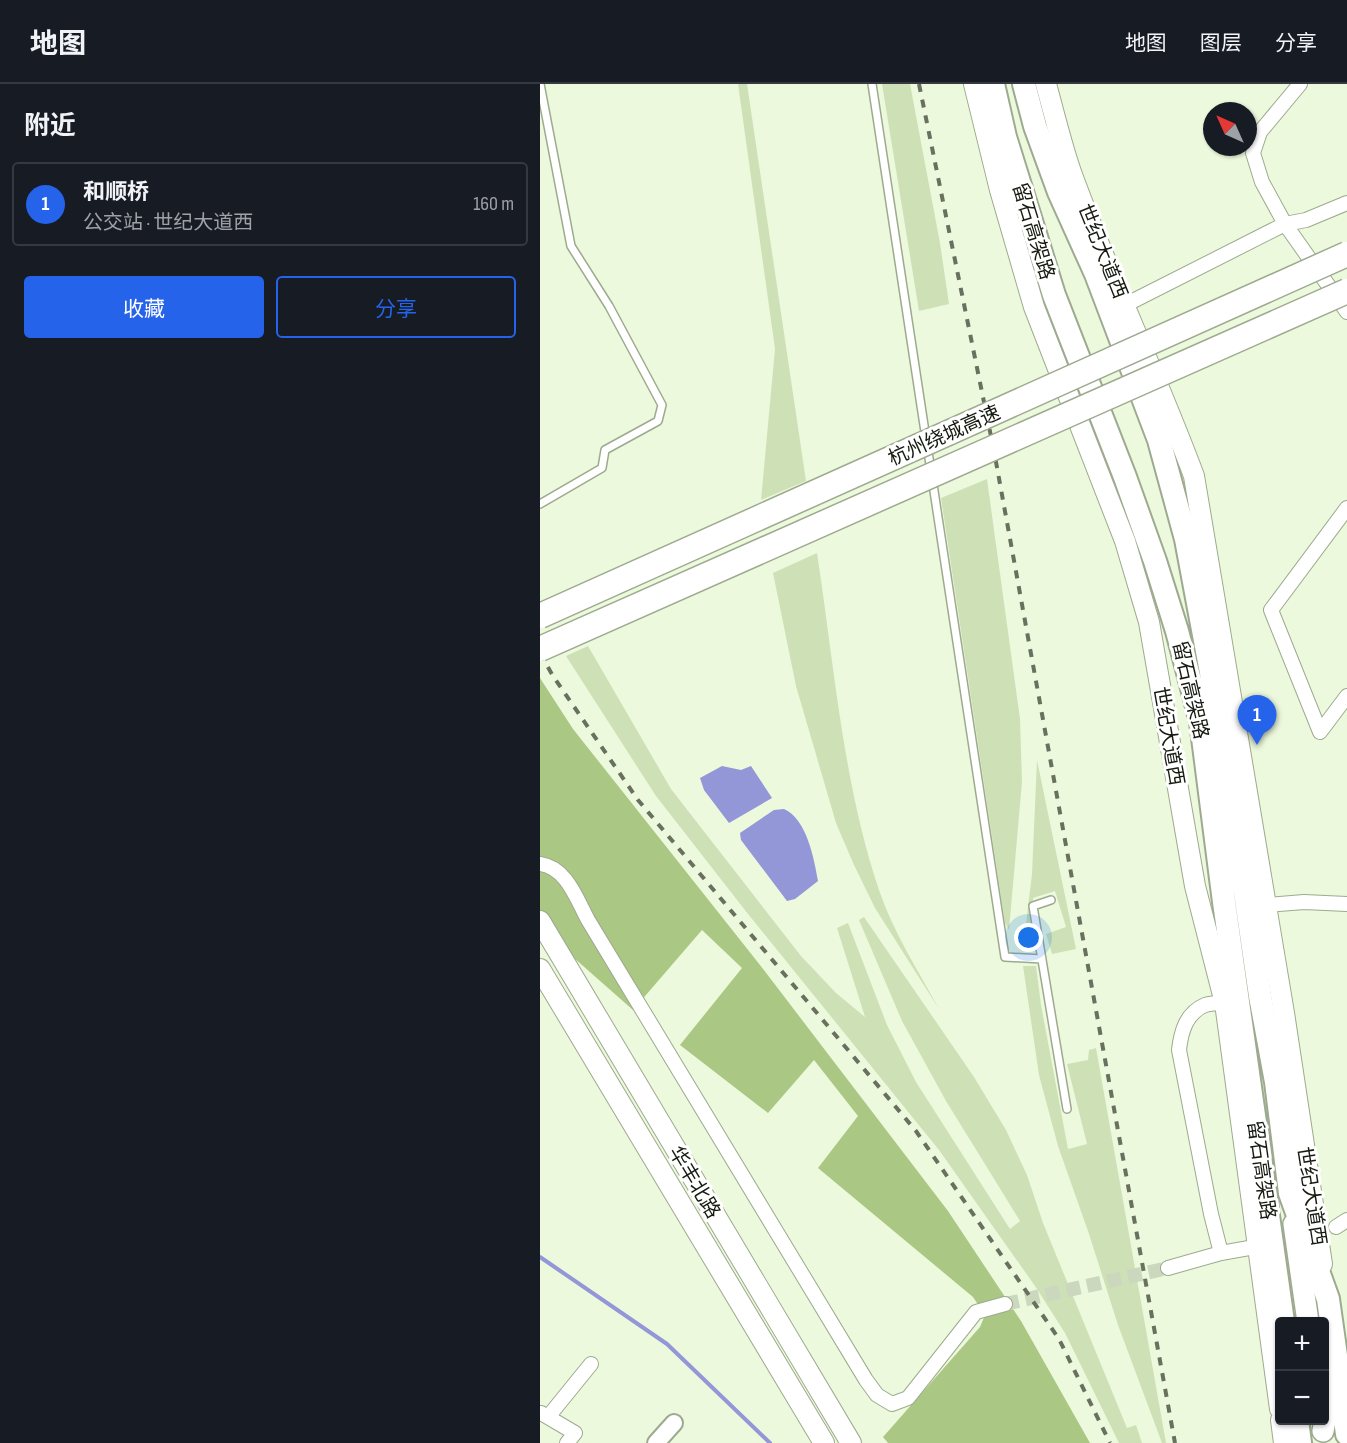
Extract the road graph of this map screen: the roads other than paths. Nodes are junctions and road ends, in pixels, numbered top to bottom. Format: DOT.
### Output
graph roads {
  1 [pos="540,84"];
  2 [pos="872,84"];
  3 [pos="974,84"];
  4 [pos="993,84"];
  5 [pos="1024,84"];
  6 [pos="1046,84"];
  7 [pos="1300,84"];
  8 [pos="1347,203"];
  9 [pos="1285,224"];
  10 [pos="1347,254"];
  11 [pos="1347,291"];
  12 [pos="1125,305"];
  13 [pos="1347,312"];
  14 [pos="540,504"];
  15 [pos="1347,508"];
  16 [pos="540,616"];
  17 [pos="1178,631"];
  18 [pos="540,649"];
  19 [pos="1347,696"];
  20 [pos="540,864"];
  21 [pos="1051,900"];
  22 [pos="1347,904"];
  23 [pos="1266,905"];
  24 [pos="540,921"];
  25 [pos="1042,959"];
  26 [pos="540,969"];
  27 [pos="1225,1003"];
  28 [pos="1067,1109"];
  29 [pos="1290,1193"];
  30 [pos="1249,1248"];
  31 [pos="1221,1253"];
  32 [pos="1168,1268"];
  33 [pos="1328,1299"];
  34 [pos="1005,1304"];
  35 [pos="1282,1317"];
  36 [pos="1307,1317"];
  37 [pos="1336,1361"];
  38 [pos="591,1364"];
  39 [pos="1275,1372"];
  40 [pos="544,1414"];
  41 [pos="674,1423"];
  42 [pos="1282,1425"];
  43 [pos="1298,1425"];
  44 [pos="1323,1432"];
  45 [pos="1347,1434"];
  46 [pos="567,1443"];
  47 [pos="656,1443"];
  48 [pos="824,1443"];
  49 [pos="851,1443"];
  50 [pos="1284,1443"];
  51 [pos="1300,1443"];
  1 -- 14 [label="lane"];
  2 -- 25 [label="lane"];
  3 -- 27 [label="main road, 世纪大道西"];
  4 -- 17 [label="highway, 留石高架路"];
  5 -- 29 [label="highway, 留石高架路"];
  6 -- 12 [label="main road, 世纪大道西"];
  7 -- 9 [label="street"];
  8 -- 9 [label="street"];
  9 -- 12 [label="street"];
  9 -- 13 [label="street"];
  10 -- 16 [label="highway, 杭州绕城高速, bridge"];
  11 -- 18 [label="highway, 杭州绕城高速, bridge"];
  12 -- 23 [label="main road, 世纪大道西"];
  15 -- 19 [label="street"];
  17 -- 27 [label="highway"];
  17 -- 35 [label="highway, 留石高架路"];
  20 -- 34 [label="street"];
  21 -- 25 [label="lane"];
  22 -- 23 [label="street"];
  23 -- 33 [label="main road, 世纪大道西"];
  24 -- 49 [label="main road, 华丰北路"];
  25 -- 28 [label="lane"];
  26 -- 48 [label="main road, 华丰北路"];
  27 -- 31 [label="street"];
  27 -- 39 [label="main road, 世纪大道西"];
  29 -- 33 [label="highway, 留石高架路"];
  29 -- 36 [label="main road"];
  30 -- 31 [label="street"];
  31 -- 32 [label="street"];
  33 -- 37 [label="highway, 留石高架路"];
  37 -- 44 [label="main road"];
  37 -- 45 [label="highway, 留石高架路"];
  38 -- 40 [label="street"];
  40 -- 46 [label="street"];
  41 -- 47 [label="street"];
  42 -- 50 [label="main road"];
  43 -- 51 [label="highway"];
}
